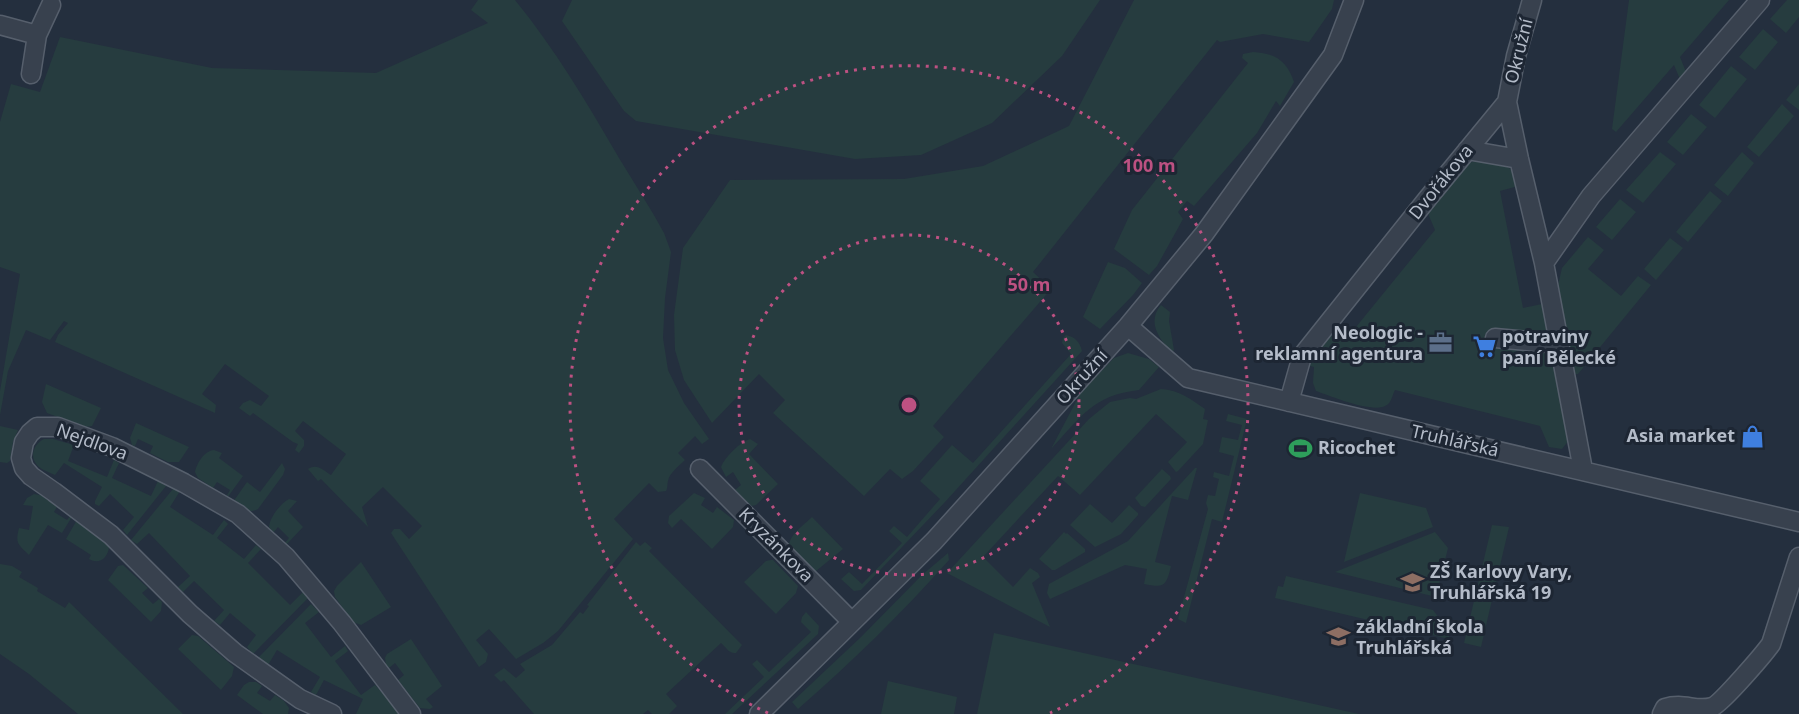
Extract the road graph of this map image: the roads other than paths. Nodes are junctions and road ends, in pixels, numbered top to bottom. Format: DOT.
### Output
graph roads {
  1 [pos="1354,0"];
  2 [pos="1532,0"];
  3 [pos="1760,0"];
  4 [pos="51,5"];
  5 [pos="0,25"];
  6 [pos="37,35"];
  7 [pos="31,74"];
  8 [pos="1507,102"];
  9 [pos="1467,150"];
  10 [pos="1518,159"];
  11 [pos="1544,263"];
  12 [pos="1128,326"];
  13 [pos="1495,338"];
  14 [pos="1559,345"];
  15 [pos="1289,402"];
  16 [pos="700,469"];
  17 [pos="1583,470"];
  18 [pos="1799,522"];
  19 [pos="1799,557"];
  20 [pos="852,622"];
  21 [pos="332,714"];
  22 [pos="411,714"];
  23 [pos="759,714"];
  24 [pos="1662,714"];
  1 -- 12 [label="street, Okružní"];
  2 -- 8 [label="street, Okružní"];
  3 -- 11 [label="street"];
  4 -- 6 [label="street"];
  5 -- 6 [label="street"];
  6 -- 7 [label="street"];
  8 -- 9 [label="street, Dvořákova"];
  8 -- 10 [label="street"];
  9 -- 10 [label="street"];
  9 -- 15 [label="street, Dvořákova"];
  10 -- 11 [label="street"];
  11 -- 14 [label="street"];
  12 -- 15 [label="street, Truhlářská"];
  12 -- 20 [label="street, Okružní"];
  13 -- 14 [label="street"];
  14 -- 17 [label="street"];
  15 -- 17 [label="street, Truhlářská"];
  16 -- 20 [label="street, Kryzánkova"];
  17 -- 18 [label="street, Truhlářská"];
  19 -- 24 [label="street"];
  20 -- 23 [label="street, Okružní"];
  21 -- 22 [label="street, Nejdlova"];
}
